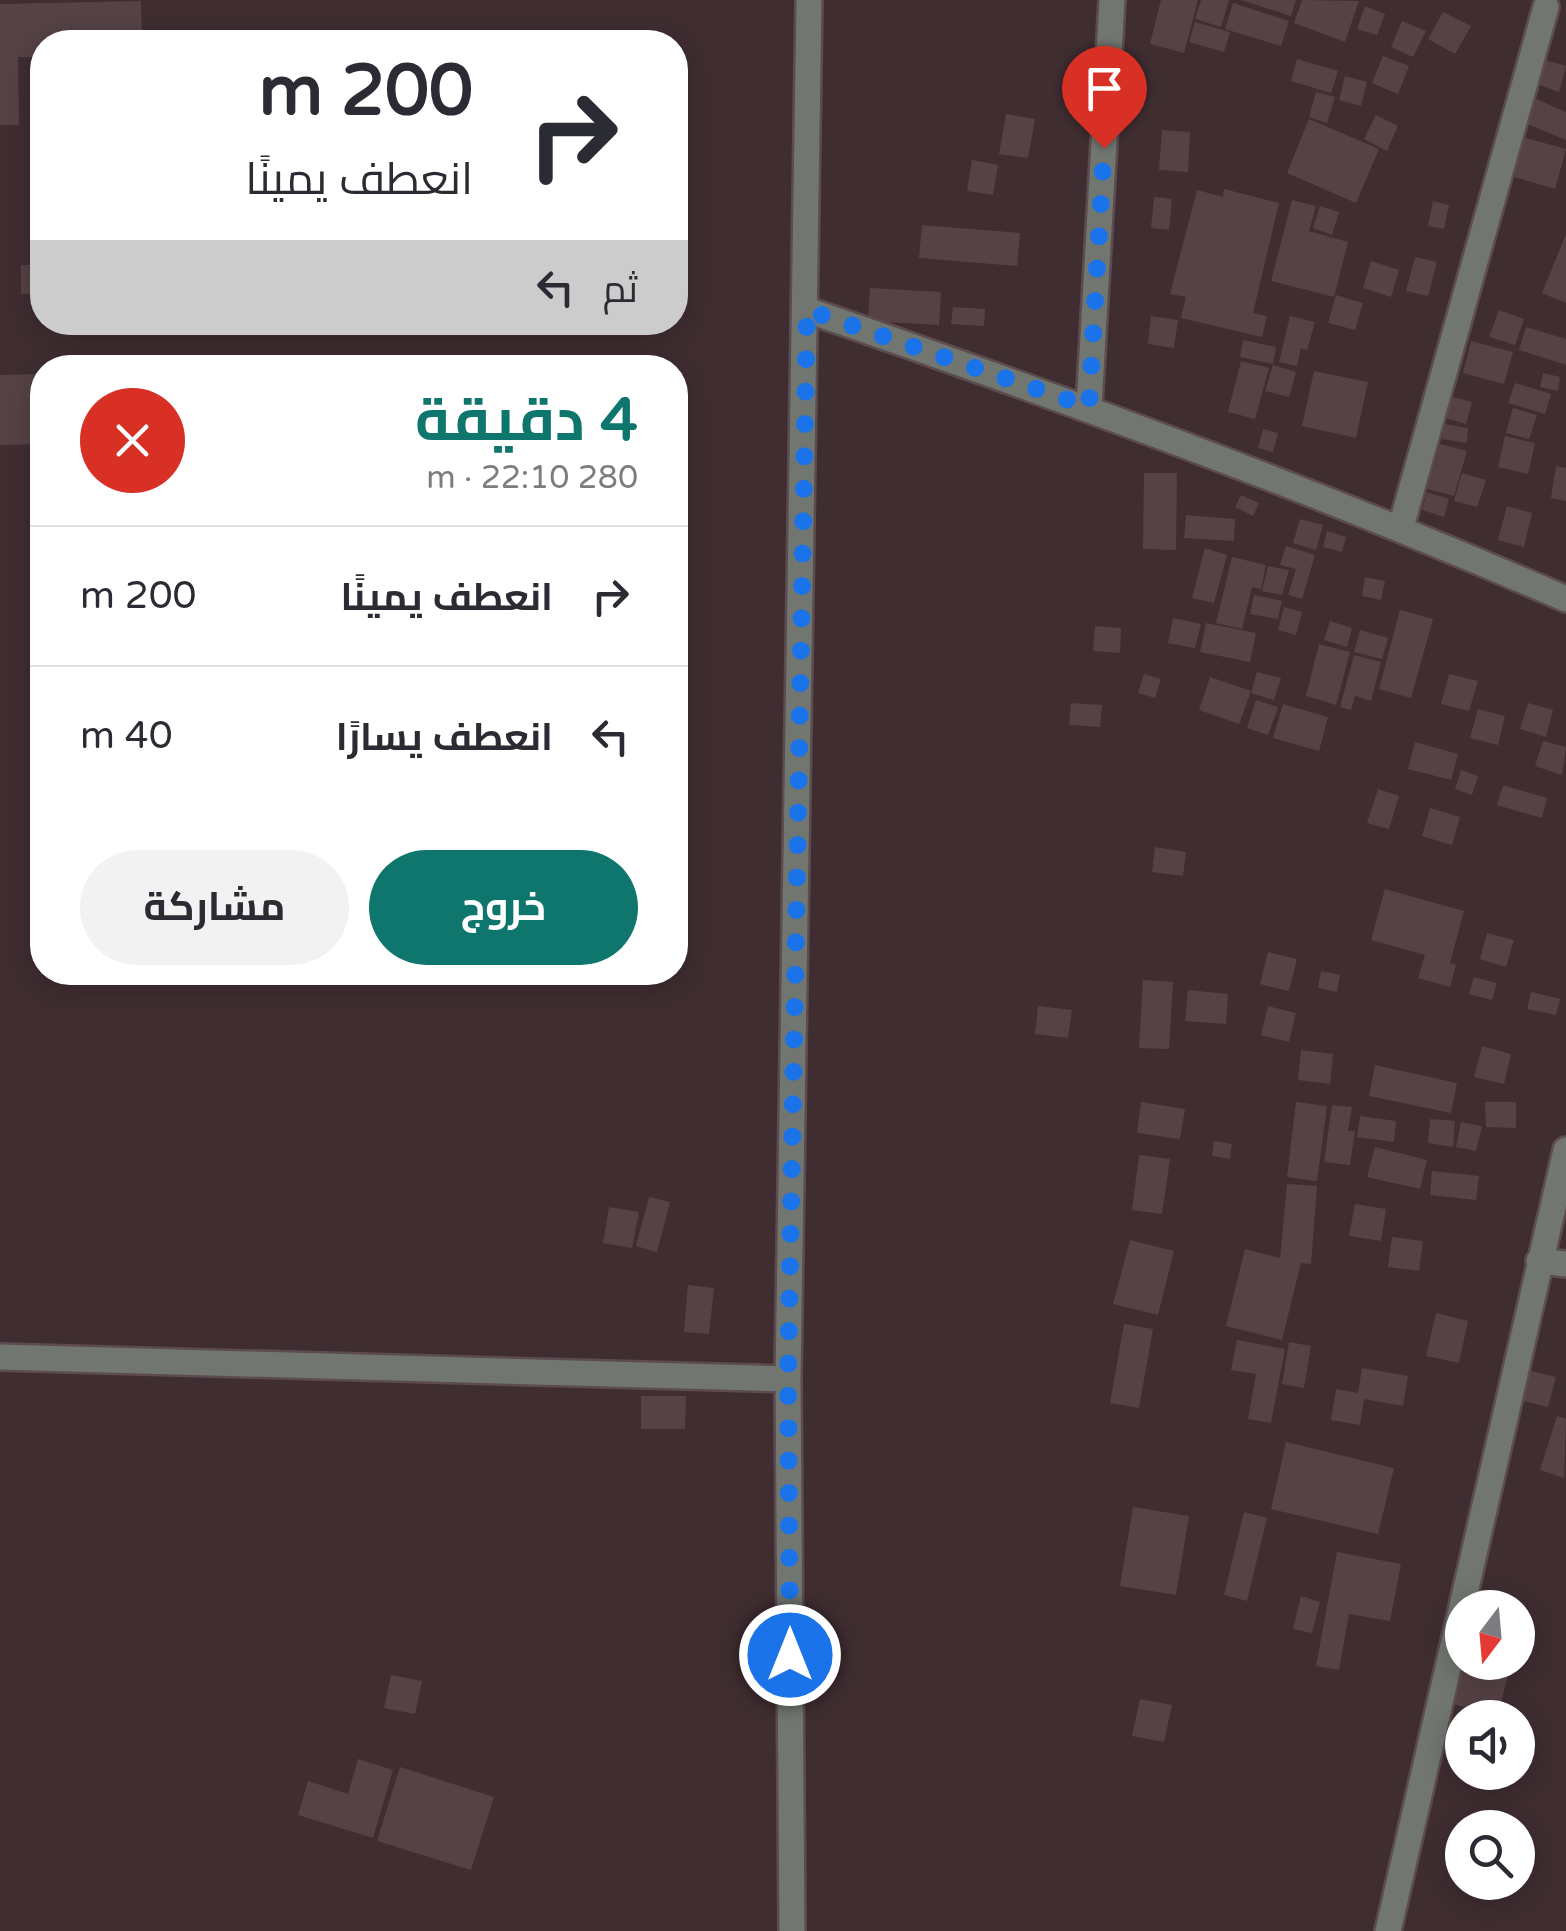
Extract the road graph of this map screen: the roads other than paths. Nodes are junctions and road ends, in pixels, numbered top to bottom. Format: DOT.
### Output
graph roads {
  1 [pos="810,0"];
  2 [pos="1112,0"];
  3 [pos="1549,10"];
  4 [pos="807,310"];
  5 [pos="1089,407"];
  6 [pos="1401,527"];
  7 [pos="1566,599"];
  8 [pos="1566,1150"];
  9 [pos="1539,1262"];
  10 [pos="1566,1264"];
  11 [pos="0,1358"];
  12 [pos="788,1379"];
  13 [pos="792,1931"];
  14 [pos="1388,1931"];
  1 -- 4 [label="street"];
  2 -- 5 [label="street"];
  3 -- 6 [label="street"];
  4 -- 5 [label="street"];
  4 -- 12 [label="street"];
  5 -- 6 [label="street"];
  6 -- 7 [label="street"];
  8 -- 9 [label="street"];
  9 -- 10 [label="street"];
  9 -- 14 [label="street"];
  11 -- 12 [label="street"];
  12 -- 13 [label="street"];
}
